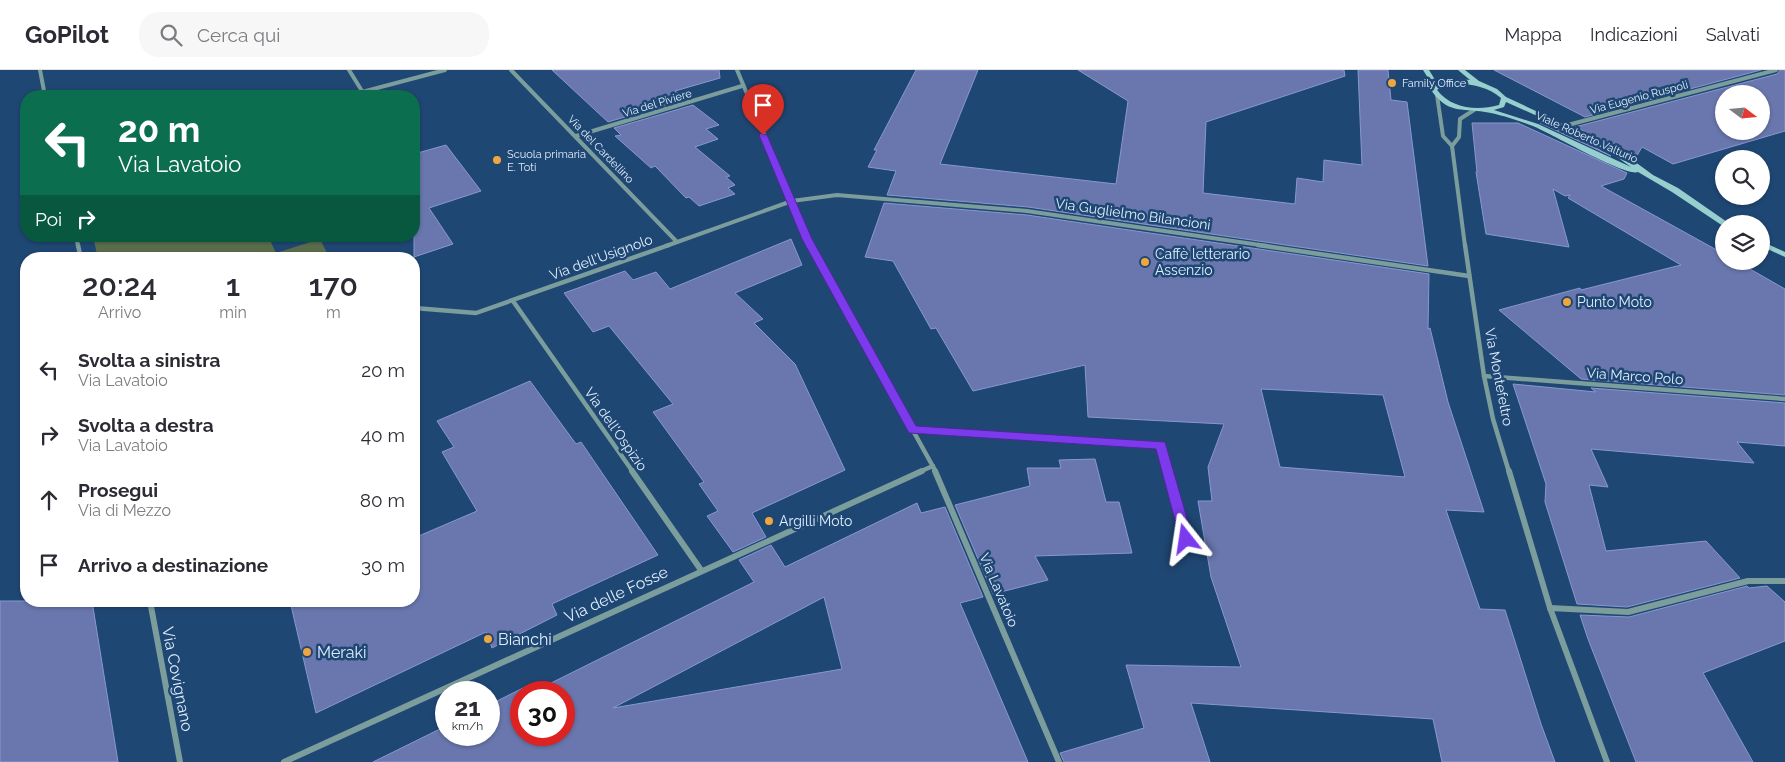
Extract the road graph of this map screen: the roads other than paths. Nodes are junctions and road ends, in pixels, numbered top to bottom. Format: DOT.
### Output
graph roads {
  1 [pos="40,70"];
  2 [pos="349,70"];
  3 [pos="445,70"];
  4 [pos="511,70"];
  5 [pos="737,70"];
  6 [pos="1426,70"];
  7 [pos="1461,70"];
  8 [pos="1776,70"];
  9 [pos="1478,84"];
  10 [pos="742,86"];
  11 [pos="1436,86"];
  12 [pos="44,90"];
  13 [pos="361,90"];
  14 [pos="366,90"];
  15 [pos="1437,95"];
  16 [pos="1504,98"];
  17 [pos="1474,110"];
  18 [pos="1486,110"];
  19 [pos="1564,126"];
  20 [pos="576,136"];
  21 [pos="1452,146"];
  22 [pos="1650,177"];
  23 [pos="792,201"];
  24 [pos="1715,217"];
  25 [pos="677,242"];
  26 [pos="1770,248"];
  27 [pos="1785,255"];
  28 [pos="1469,276"];
  29 [pos="513,301"];
  30 [pos="420,308"];
  31 [pos="1484,376"];
  32 [pos="1785,399"];
  33 [pos="913,430"];
  34 [pos="933,466"];
  35 [pos="1186,539"];
  36 [pos="700,570"];
  37 [pos="1785,581"];
  38 [pos="151,607"];
  39 [pos="1550,608"];
  40 [pos="180,762"];
  41 [pos="284,762"];
  42 [pos="1059,762"];
  43 [pos="1606,762"];
  1 -- 12 [label="street"];
  2 -- 13 [label="street"];
  3 -- 14 [label="street"];
  4 -- 20 [label="street, Via del Cardellino"];
  5 -- 10 [label="street, Via Lavatoio"];
  6 -- 11 [label="street"];
  7 -- 9 [label="street"];
  8 -- 19 [label="street, Via Eugenio Ruspoli"];
  9 -- 11 [label="street"];
  9 -- 16 [label="street, Viale Roberto Valturio"];
  10 -- 20 [label="street, Via del Piviere"];
  10 -- 23 [label="street, Via Lavatoio"];
  11 -- 15 [label="street"];
  15 -- 17 [label="street, Viale Roberto Valturio"];
  15 -- 21 [label="street, Via Montefeltro"];
  16 -- 18 [label="street"];
  16 -- 19 [label="street, Viale Roberto Valturio"];
  17 -- 18 [label="street, Viale Roberto Valturio"];
  17 -- 21 [label="street, Via Montefeltro"];
  18 -- 22 [label="street, Viale Roberto Valturio"];
  19 -- 22 [label="street, Viale Roberto Valturio"];
  20 -- 25 [label="street, Via del Cardellino"];
  21 -- 28 [label="street, Via Montefeltro"];
  22 -- 24 [label="street, Viale Roberto Valturio"];
  23 -- 25 [label="street, Via dell'Usignolo"];
  23 -- 28 [label="street, Via Guglielmo Bilancioni"];
  23 -- 33 [label="street, Via Lavatoio"];
  25 -- 29 [label="street, Via dell'Usignolo"];
  26 -- 27 [label="street"];
  28 -- 31 [label="street, Via Montefeltro"];
  29 -- 30 [label="street, Via dell'Usignolo"];
  29 -- 36 [label="street, Via dell'Ospizio"];
  31 -- 32 [label="street, Via Marco Polo"];
  31 -- 39 [label="street, Via Montefeltro"];
  33 -- 34 [label="street, Via Lavatoio"];
  33 -- 35 [label="street"];
  34 -- 36 [label="street, Via delle Fosse"];
  34 -- 42 [label="street, Via Lavatoio"];
  36 -- 41 [label="street, Via delle Fosse"];
  37 -- 39 [label="street"];
  38 -- 40 [label="street, Via Covignano"];
  39 -- 43 [label="street, Via Montefeltro"];
}
